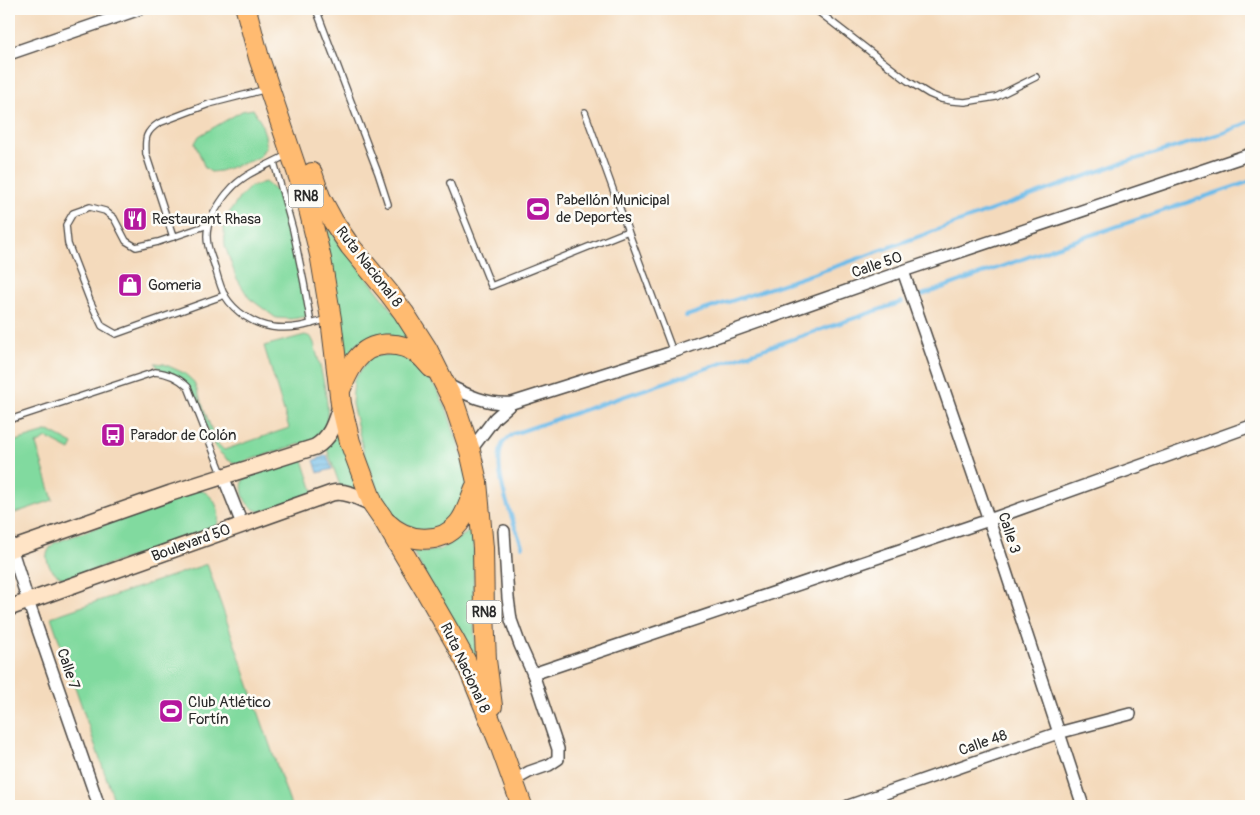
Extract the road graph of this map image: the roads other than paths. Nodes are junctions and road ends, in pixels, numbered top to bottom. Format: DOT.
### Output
graph roads {
  1 [pos="140,9"];
  2 [pos="246,9"];
  3 [pos="316,9"];
  4 [pos="814,9"];
  5 [pos="9,54"];
  6 [pos="1036,77"];
  7 [pos="269,89"];
  8 [pos="585,112"];
  9 [pos="1251,154"];
  10 [pos="282,158"];
  11 [pos="450,184"];
  12 [pos="388,204"];
  13 [pos="208,225"];
  14 [pos="628,231"];
  15 [pos="173,237"];
  16 [pos="903,271"];
  17 [pos="224,295"];
  18 [pos="331,319"];
  19 [pos="311,324"];
  20 [pos="673,352"];
  21 [pos="445,383"];
  22 [pos="340,397"];
  23 [pos="512,404"];
  24 [pos="9,420"];
  25 [pos="1251,426"];
  26 [pos="470,452"];
  27 [pos="223,476"];
  28 [pos="477,482"];
  29 [pos="377,511"];
  30 [pos="989,520"];
  31 [pos="242,524"];
  32 [pos="504,531"];
  33 [pos="10,547"];
  34 [pos="28,601"];
  35 [pos="9,608"];
  36 [pos="533,674"];
  37 [pos="1130,714"];
  38 [pos="1058,733"];
  39 [pos="499,742"];
  40 [pos="513,781"];
  41 [pos="99,806"];
  42 [pos="522,806"];
  43 [pos="848,806"];
  44 [pos="1083,806"];
  1 -- 5 [label="street"];
  2 -- 7 [label="highway, Ruta Nacional 8 / RN8"];
  2 -- 21 [label="highway, Ruta Nacional 8 / RN8"];
  3 -- 12 [label="lane"];
  4 -- 6 [label="lane"];
  7 -- 10 [label="highway, Ruta Nacional 8 / RN8"];
  7 -- 15 [label="lane"];
  8 -- 14 [label="lane"];
  9 -- 16 [label="street, Calle 50"];
  10 -- 13 [label="lane"];
  10 -- 18 [label="highway, Ruta Nacional 8 / RN8"];
  10 -- 19 [label="lane"];
  11 -- 14 [label="lane"];
  13 -- 15 [label="lane"];
  13 -- 17 [label="lane"];
  14 -- 20 [label="lane"];
  15 -- 17 [label="lane"];
  16 -- 20 [label="street, Calle 50"];
  16 -- 30 [label="street, Calle 3"];
  17 -- 19 [label="lane"];
  18 -- 19 [label="lane"];
  18 -- 22 [label="highway, Ruta Nacional 8 / RN8"];
  20 -- 23 [label="street, Calle 50"];
  21 -- 22 [label="highway, Ruta Nacional 8 / RN8"];
  21 -- 23 [label="street, Calle 50"];
  21 -- 26 [label="highway, Ruta Nacional 8 / RN8"];
  22 -- 27 [label="main road"];
  22 -- 29 [label="highway, Ruta Nacional 8 / RN8"];
  23 -- 26 [label="street, Calle 50"];
  24 -- 27 [label="lane"];
  25 -- 30 [label="street"];
  26 -- 28 [label="highway, Ruta Nacional 8 / RN8"];
  27 -- 31 [label="street"];
  27 -- 33 [label="main road"];
  28 -- 29 [label="highway, Ruta Nacional 8 / RN8"];
  28 -- 39 [label="highway, Ruta Nacional 8 / RN8"];
  29 -- 31 [label="main road, Boulevard 50"];
  29 -- 39 [label="highway, Ruta Nacional 8 / RN8"];
  30 -- 36 [label="street"];
  30 -- 38 [label="street, Calle 3"];
  31 -- 34 [label="main road, Boulevard 50"];
  32 -- 36 [label="street"];
  33 -- 34 [label="street, Calle 7"];
  34 -- 35 [label="main road, Boulevard 50"];
  34 -- 41 [label="street, Calle 7"];
  36 -- 40 [label="street"];
  37 -- 38 [label="street, Calle 48"];
  38 -- 43 [label="street, Calle 48"];
  38 -- 44 [label="street, Calle 3"];
  39 -- 40 [label="highway, Ruta Nacional 8 / RN8"];
  40 -- 42 [label="highway, Ruta Nacional 8 / RN8"];
}
